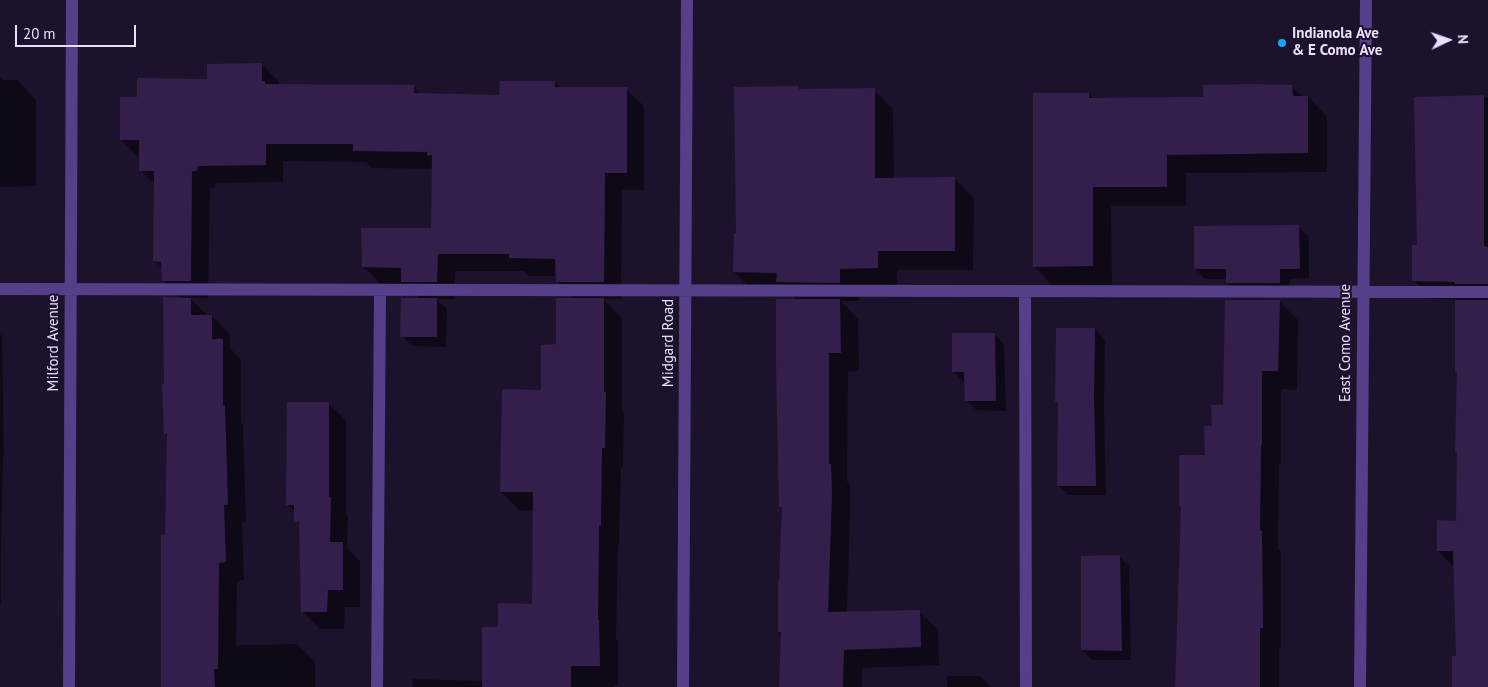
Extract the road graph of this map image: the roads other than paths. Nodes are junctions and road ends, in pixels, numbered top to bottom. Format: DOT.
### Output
graph roads {
  1 [pos="72,0"];
  2 [pos="687,0"];
  3 [pos="1366,0"];
  4 [pos="0,289"];
  5 [pos="71,289"];
  6 [pos="380,290"];
  7 [pos="686,290"];
  8 [pos="1025,291"];
  9 [pos="1363,292"];
  10 [pos="1488,292"];
  11 [pos="69,687"];
  12 [pos="378,687"];
  13 [pos="683,687"];
  14 [pos="1026,687"];
  15 [pos="1360,687"];
  1 -- 5 [label="street, Milford Avenue"];
  2 -- 7 [label="street, Midgard Road"];
  3 -- 9 [label="street, East Como Avenue"];
  4 -- 5 [label="street"];
  5 -- 6 [label="street"];
  5 -- 11 [label="street, Milford Avenue"];
  6 -- 7 [label="street"];
  6 -- 12 [label="street"];
  7 -- 8 [label="street"];
  7 -- 13 [label="street, Midgard Road"];
  8 -- 9 [label="street"];
  8 -- 14 [label="street"];
  9 -- 10 [label="street"];
  9 -- 15 [label="street, East Como Avenue"];
}
